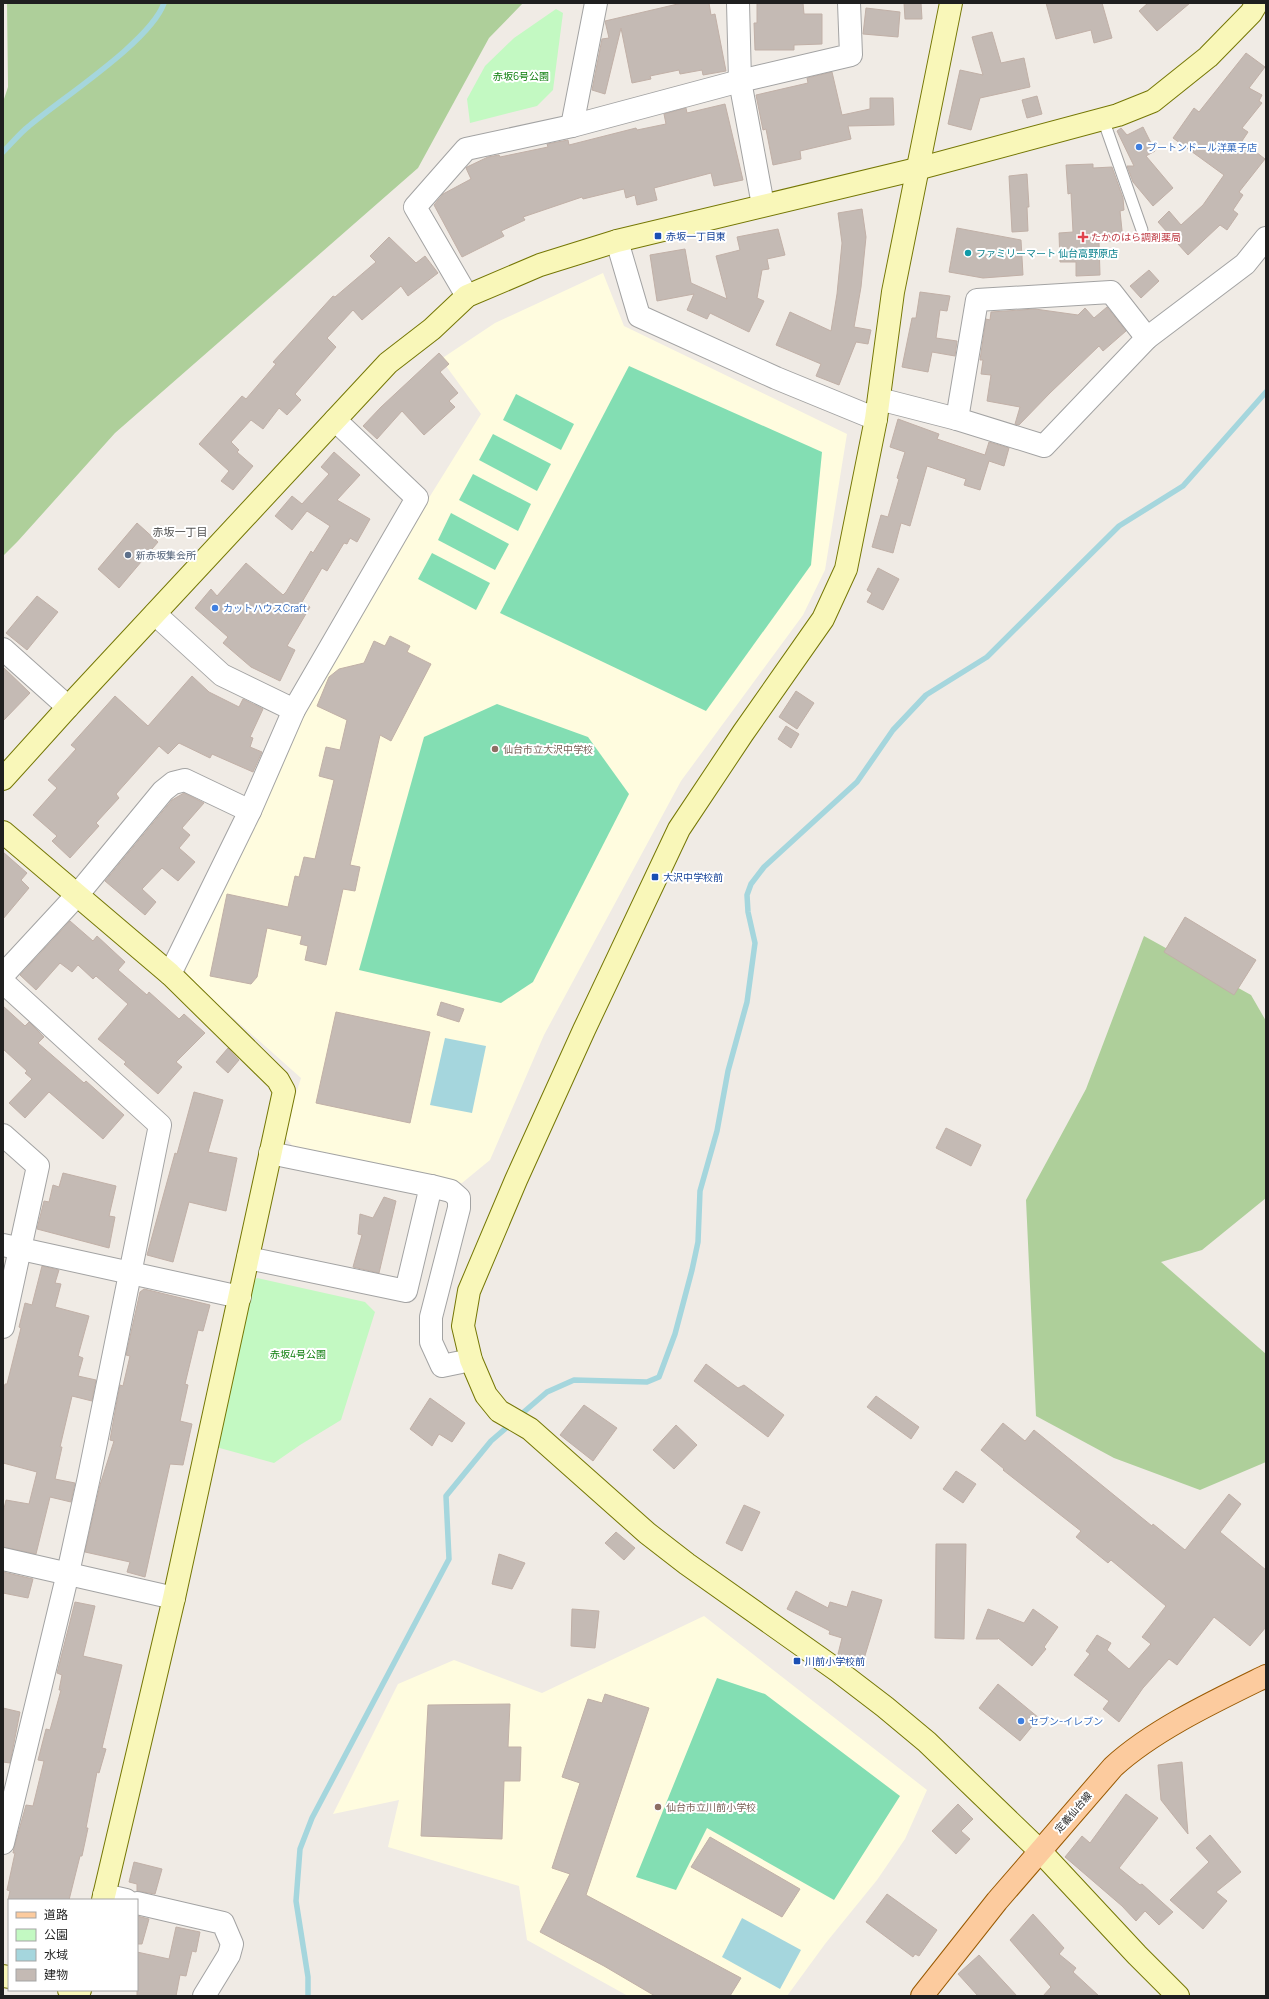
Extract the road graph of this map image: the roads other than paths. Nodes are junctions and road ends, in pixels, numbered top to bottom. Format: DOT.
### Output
graph roads {
  1 [pos="596,3"];
  2 [pos="738,3"];
  3 [pos="849,3"];
  4 [pos="950,3"];
  5 [pos="1257,3"];
  6 [pos="740,81"];
  7 [pos="1103,119"];
  8 [pos="572,126"];
  9 [pos="917,169"];
  10 [pos="763,205"];
  11 [pos="1142,230"];
  12 [pos="1266,238"];
  13 [pos="616,241"];
  14 [pos="467,296"];
  15 [pos="1147,338"];
  16 [pos="878,409"];
  17 [pos="957,419"];
  18 [pos="335,420"];
  19 [pos="155,614"];
  20 [pos="3,649"];
  21 [pos="68,707"];
  22 [pos="294,710"];
  23 [pos="3,779"];
  24 [pos="250,811"];
  25 [pos="3,832"];
  26 [pos="78,894"];
  27 [pos="3,974"];
  28 [pos="170,974"];
  29 [pos="3,982"];
  30 [pos="3,1135"];
  31 [pos="270,1153"];
  32 [pos="431,1186"];
  33 [pos="12,1247"];
  34 [pos="248,1258"];
  35 [pos="130,1273"];
  36 [pos="240,1297"];
  37 [pos="3,1327"];
  38 [pos="471,1360"];
  39 [pos="3,1559"];
  40 [pos="68,1573"];
  41 [pos="174,1598"];
  42 [pos="1266,1676"];
  43 [pos="3,1843"];
  44 [pos="1040,1851"];
  45 [pos="104,1897"];
  46 [pos="119,1899"];
  47 [pos="138,1903"];
  48 [pos="204,1996"];
  49 [pos="922,1996"];
  50 [pos="1178,1996"];
  1 -- 8 [label="street"];
  2 -- 6 [label="street"];
  3 -- 6 [label="street"];
  4 -- 9 [label="street"];
  5 -- 7 [label="street"];
  6 -- 8 [label="street"];
  6 -- 10 [label="street"];
  7 -- 9 [label="street"];
  7 -- 11 [label="lane"];
  8 -- 14 [label="street"];
  9 -- 10 [label="street"];
  9 -- 16 [label="street"];
  10 -- 13 [label="street"];
  12 -- 15 [label="street"];
  13 -- 14 [label="street"];
  13 -- 16 [label="street"];
  14 -- 18 [label="street"];
  15 -- 17 [label="street"];
  15 -- 17 [label="street"];
  16 -- 17 [label="street"];
  16 -- 38 [label="street"];
  18 -- 19 [label="street"];
  18 -- 22 [label="street"];
  19 -- 21 [label="street"];
  19 -- 22 [label="street"];
  20 -- 21 [label="street"];
  21 -- 23 [label="street"];
  22 -- 24 [label="street"];
  24 -- 26 [label="street"];
  24 -- 28 [label="street"];
  25 -- 26 [label="street"];
  26 -- 27 [label="street"];
  26 -- 28 [label="street"];
  28 -- 31 [label="street"];
  29 -- 35 [label="street"];
  30 -- 33 [label="street"];
  31 -- 32 [label="street"];
  31 -- 34 [label="street"];
  32 -- 34 [label="street"];
  32 -- 38 [label="street"];
  33 -- 35 [label="street"];
  33 -- 37 [label="street"];
  34 -- 36 [label="street"];
  35 -- 36 [label="street"];
  35 -- 40 [label="street"];
  36 -- 41 [label="street"];
  38 -- 44 [label="street"];
  39 -- 40 [label="street"];
  40 -- 41 [label="street"];
  40 -- 43 [label="street"];
  41 -- 45 [label="street"];
  42 -- 44 [label="main road, 定義仙台線"];
  44 -- 49 [label="main road, 定義仙台線"];
  44 -- 50 [label="street"];
  45 -- 46 [label="street"];
  47 -- 48 [label="street"];
}
